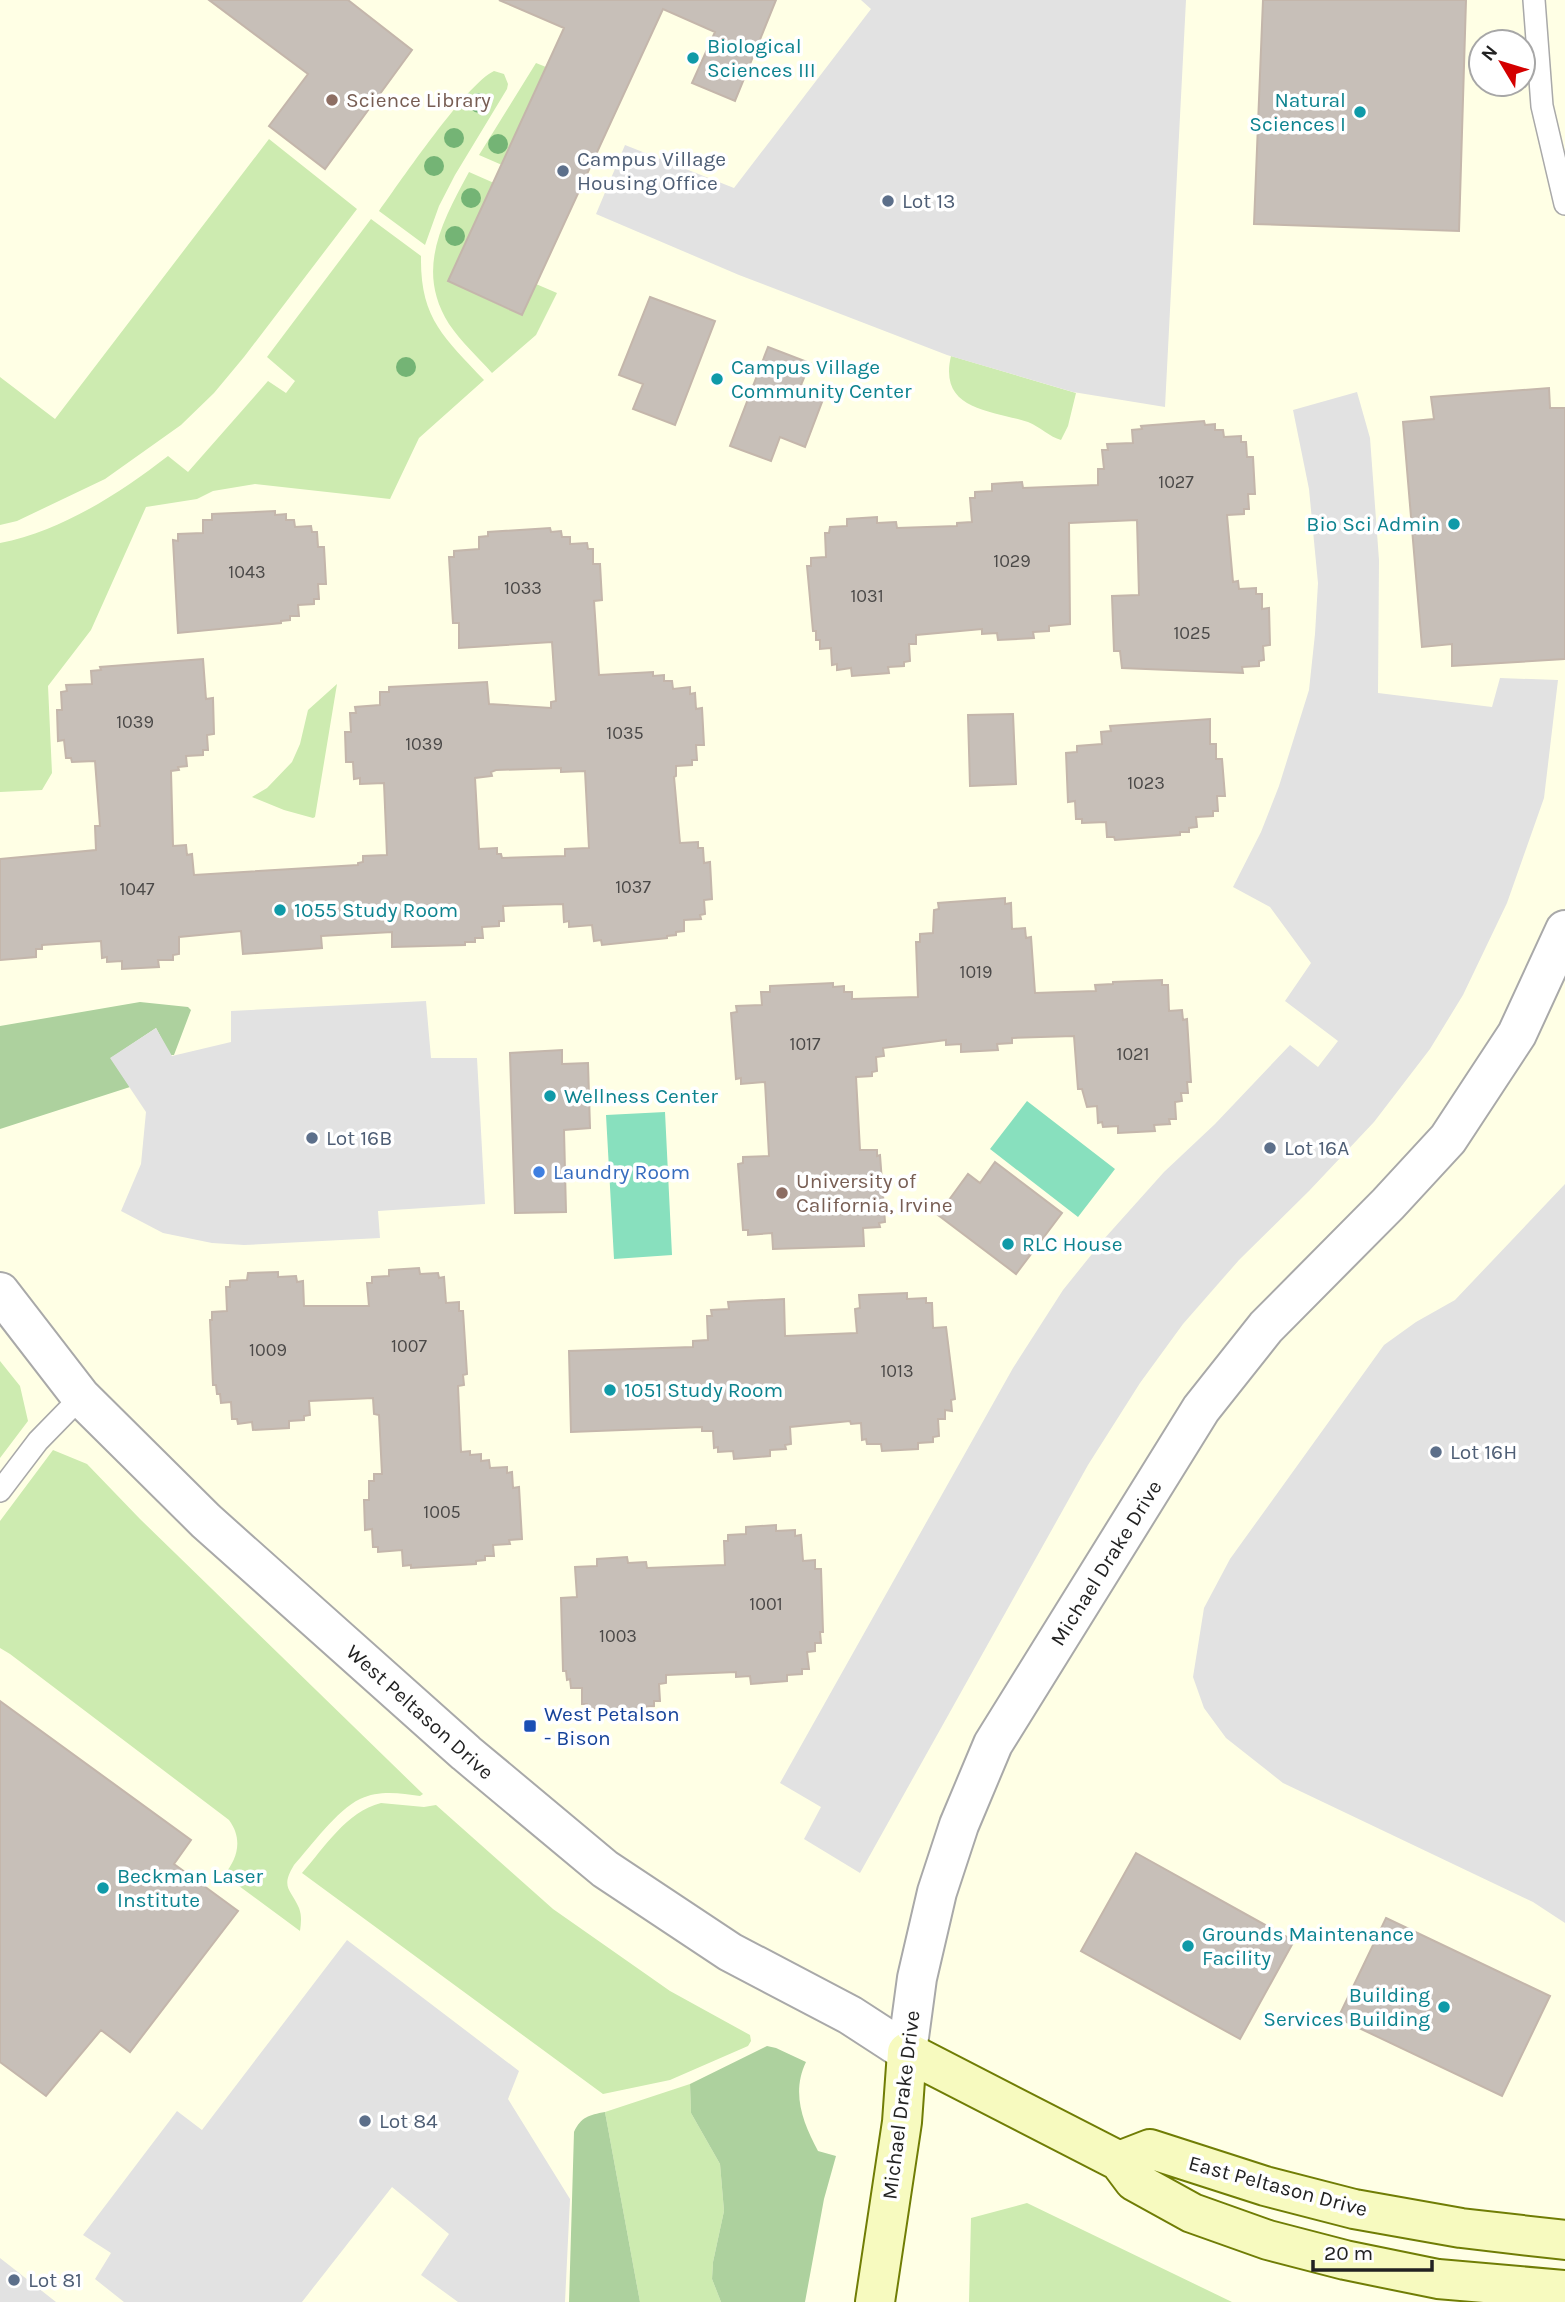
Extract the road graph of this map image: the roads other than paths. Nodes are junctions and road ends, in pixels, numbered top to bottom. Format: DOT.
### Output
graph roads {
  1 [pos="1534,0"];
  2 [pos="1565,204"];
  3 [pos="1565,930"];
  4 [pos="0,1292"];
  5 [pos="81,1398"];
  6 [pos="0,1491"];
  7 [pos="906,2052"];
  8 [pos="1119,2161"];
  9 [pos="1565,2240"];
  10 [pos="1565,2290"];
  11 [pos="875,2302"];
  1 -- 2 [label="lane"];
  3 -- 7 [label="street, Michael Drake Drive"];
  4 -- 5 [label="street, West Peltason Drive"];
  5 -- 6 [label="lane"];
  5 -- 7 [label="street, West Peltason Drive"];
  7 -- 8 [label="main road, East Peltason Drive"];
  7 -- 11 [label="main road, Michael Drake Drive"];
  8 -- 9 [label="main road, East Peltason Drive"];
  8 -- 10 [label="main road, East Peltason Drive"];
}
